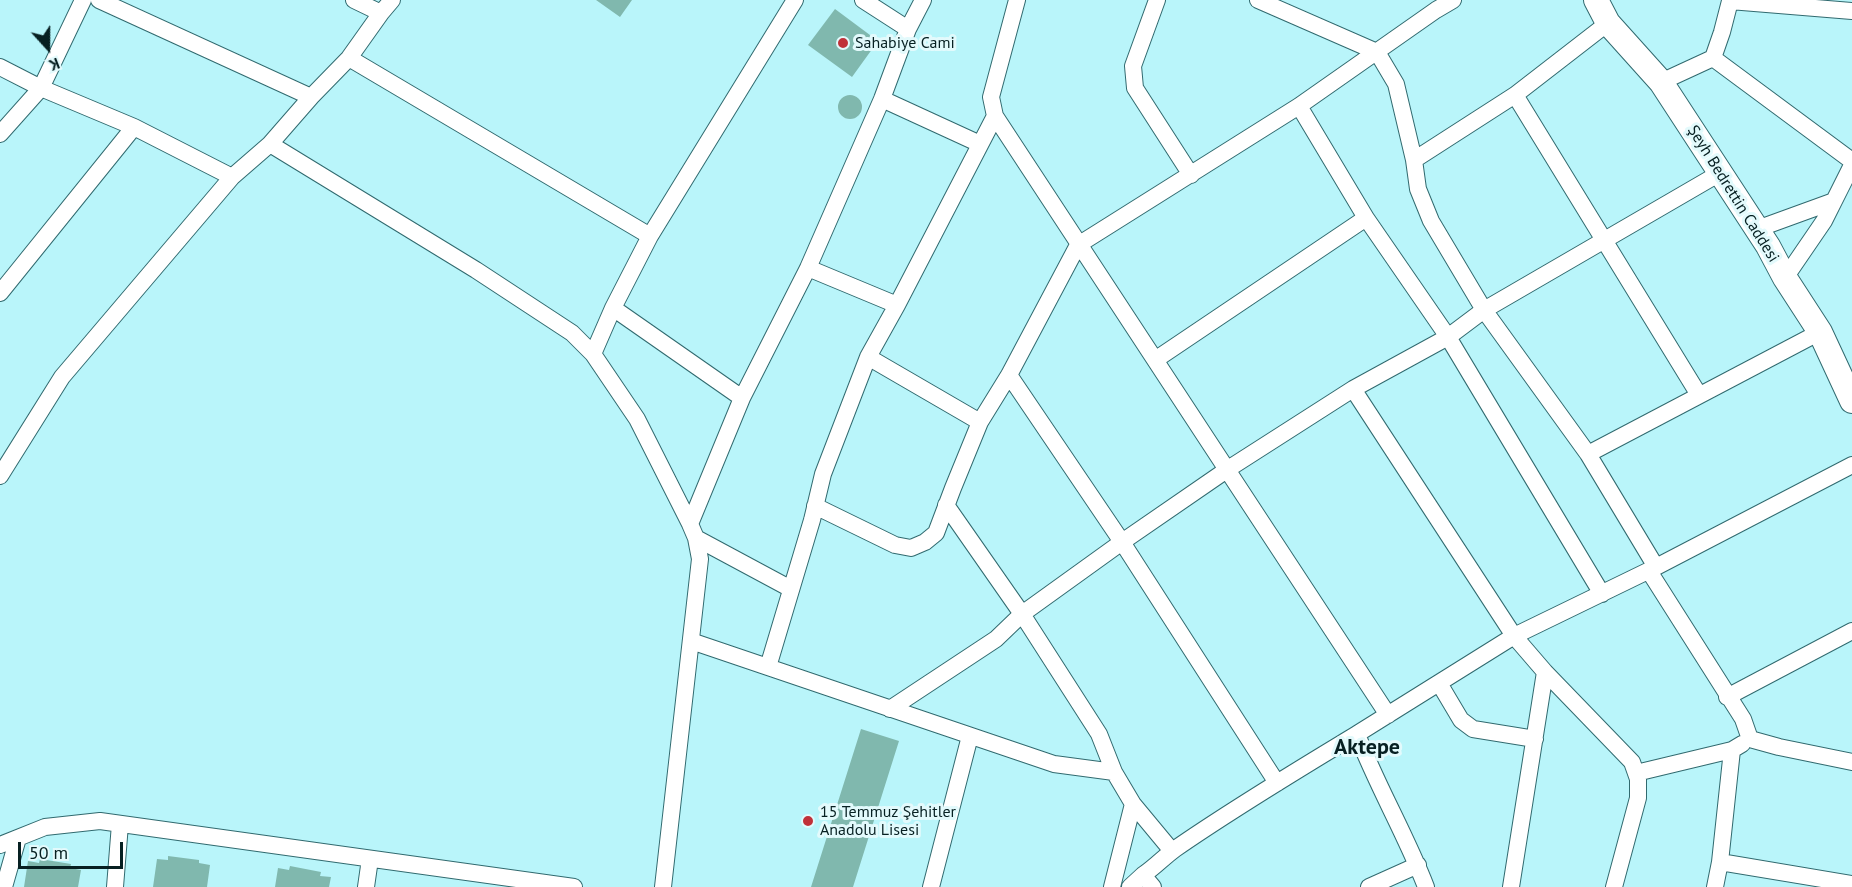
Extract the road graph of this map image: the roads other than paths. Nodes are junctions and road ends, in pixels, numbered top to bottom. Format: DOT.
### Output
graph roads {
  1 [pos="83,0"];
  2 [pos="99,0"];
  3 [pos="354,0"];
  4 [pos="795,0"];
  5 [pos="863,0"];
  6 [pos="922,0"];
  7 [pos="1017,0"];
  8 [pos="1158,0"];
  9 [pos="1258,0"];
  10 [pos="1453,0"];
  11 [pos="1596,0"];
  12 [pos="1432,5"];
  13 [pos="1832,5"];
  14 [pos="387,6"];
  15 [pos="1852,11"];
  16 [pos="1608,23"];
  17 [pos="908,28"];
  18 [pos="1377,52"];
  19 [pos="349,58"];
  20 [pos="1713,58"];
  21 [pos="0,67"];
  22 [pos="1661,82"];
  23 [pos="41,88"];
  24 [pos="1515,95"];
  25 [pos="311,97"];
  26 [pos="882,99"];
  27 [pos="1299,106"];
  28 [pos="995,116"];
  29 [pos="134,127"];
  30 [pos="0,134"];
  31 [pos="270,144"];
  32 [pos="980,144"];
  33 [pos="1414,160"];
  34 [pos="1852,163"];
  35 [pos="1720,173"];
  36 [pos="1191,175"];
  37 [pos="232,177"];
  38 [pos="1834,201"];
  39 [pos="1366,218"];
  40 [pos="1757,229"];
  41 [pos="650,236"];
  42 [pos="1604,239"];
  43 [pos="1078,245"];
  44 [pos="808,268"];
  45 [pos="1785,278"];
  46 [pos="0,293"];
  47 [pos="897,305"];
  48 [pos="613,308"];
  49 [pos="1484,310"];
  50 [pos="1820,332"];
  51 [pos="1448,337"];
  52 [pos="593,354"];
  53 [pos="868,357"];
  54 [pos="1155,360"];
  55 [pos="1010,375"];
  56 [pos="1353,389"];
  57 [pos="1699,395"];
  58 [pos="742,398"];
  59 [pos="1852,401"];
  60 [pos="980,422"];
  61 [pos="1588,454"];
  62 [pos="1852,465"];
  63 [pos="1228,469"];
  64 [pos="0,476"];
  65 [pos="946,505"];
  66 [pos="815,506"];
  67 [pos="693,531"];
  68 [pos="1122,542"];
  69 [pos="1652,569"];
  70 [pos="791,589"];
  71 [pos="1602,594"];
  72 [pos="1022,614"];
  73 [pos="1852,631"];
  74 [pos="1514,636"];
  75 [pos="691,641"];
  76 [pos="768,667"];
  77 [pos="1545,672"];
  78 [pos="1439,682"];
  79 [pos="1727,697"];
  80 [pos="890,709"];
  81 [pos="1388,715"];
  82 [pos="1357,734"];
  83 [pos="969,736"];
  84 [pos="1535,739"];
  85 [pos="1750,739"];
  86 [pos="1732,750"];
  87 [pos="1852,762"];
  88 [pos="1114,772"];
  89 [pos="1636,773"];
  90 [pos="1277,783"];
  91 [pos="1133,804"];
  92 [pos="120,824"];
  93 [pos="18,838"];
  94 [pos="0,844"];
  95 [pos="1172,851"];
  96 [pos="370,859"];
  97 [pos="1720,861"];
  98 [pos="1418,865"];
  99 [pos="1148,881"];
  100 [pos="1852,885"];
  101 [pos="564,886"];
  102 [pos="4,887"];
  103 [pos="115,887"];
  104 [pos="366,887"];
  105 [pos="663,887"];
  106 [pos="931,887"];
  107 [pos="1112,887"];
  108 [pos="1130,887"];
  109 [pos="1369,887"];
  110 [pos="1426,887"];
  111 [pos="1510,887"];
  112 [pos="1614,887"];
  113 [pos="1715,887"];
  1 -- 23 [label="street"];
  2 -- 25 [label="street"];
  3 -- 14 [label="street"];
  4 -- 41 [label="street"];
  5 -- 17 [label="street"];
  6 -- 17 [label="street"];
  7 -- 28 [label="street"];
  8 -- 36 [label="street"];
  9 -- 18 [label="street"];
  10 -- 12 [label="street"];
  11 -- 16 [label="main road, Şeyh Bedrettin Caddesi"];
  12 -- 18 [label="street"];
  13 -- 15 [label="street"];
  13 -- 20 [label="street"];
  14 -- 19 [label="street"];
  16 -- 22 [label="main road, Şeyh Bedrettin Caddesi"];
  16 -- 24 [label="street"];
  17 -- 26 [label="street"];
  18 -- 27 [label="street"];
  18 -- 33 [label="street"];
  19 -- 25 [label="street"];
  19 -- 41 [label="street"];
  20 -- 22 [label="street"];
  20 -- 34 [label="street"];
  21 -- 23 [label="street"];
  22 -- 35 [label="main road, Şeyh Bedrettin Caddesi"];
  23 -- 29 [label="street"];
  23 -- 30 [label="street"];
  24 -- 33 [label="street"];
  24 -- 42 [label="street"];
  25 -- 31 [label="street"];
  26 -- 32 [label="street"];
  26 -- 44 [label="street"];
  27 -- 36 [label="street"];
  27 -- 39 [label="street"];
  28 -- 32 [label="street"];
  28 -- 43 [label="street"];
  29 -- 37 [label="street"];
  29 -- 46 [label="street"];
  31 -- 37 [label="street"];
  31 -- 52 [label="street"];
  32 -- 47 [label="street"];
  33 -- 49 [label="street"];
  34 -- 38 [label="street"];
  35 -- 40 [label="main road, Şeyh Bedrettin Caddesi"];
  35 -- 42 [label="street"];
  36 -- 43 [label="street"];
  37 -- 64 [label="street"];
  38 -- 40 [label="street"];
  38 -- 45 [label="street"];
  39 -- 51 [label="street"];
  39 -- 54 [label="street"];
  40 -- 45 [label="main road, Şeyh Bedrettin Caddesi"];
  41 -- 48 [label="street"];
  42 -- 49 [label="street"];
  42 -- 57 [label="street"];
  43 -- 54 [label="street"];
  43 -- 55 [label="street"];
  44 -- 47 [label="street"];
  44 -- 58 [label="street"];
  45 -- 50 [label="main road, Şeyh Bedrettin Caddesi"];
  47 -- 53 [label="street"];
  48 -- 52 [label="street"];
  48 -- 58 [label="street"];
  49 -- 51 [label="street"];
  49 -- 61 [label="street"];
  50 -- 57 [label="street"];
  50 -- 59 [label="main road, Şeyh Bedrettin Caddesi"];
  51 -- 56 [label="street"];
  51 -- 71 [label="street"];
  52 -- 67 [label="street"];
  53 -- 60 [label="street"];
  53 -- 66 [label="street"];
  54 -- 63 [label="street"];
  55 -- 60 [label="street"];
  55 -- 68 [label="street"];
  56 -- 63 [label="street"];
  56 -- 74 [label="street"];
  57 -- 61 [label="street"];
  58 -- 67 [label="street"];
  60 -- 65 [label="street"];
  61 -- 69 [label="street"];
  62 -- 69 [label="street"];
  63 -- 68 [label="street"];
  63 -- 81 [label="street"];
  65 -- 66 [label="street"];
  65 -- 72 [label="street"];
  66 -- 70 [label="street"];
  67 -- 70 [label="street"];
  67 -- 75 [label="street"];
  68 -- 72 [label="street"];
  68 -- 90 [label="street"];
  69 -- 71 [label="street"];
  69 -- 79 [label="street"];
  70 -- 76 [label="street"];
  71 -- 74 [label="street"];
  72 -- 80 [label="street"];
  72 -- 88 [label="street"];
  73 -- 79 [label="street"];
  74 -- 77 [label="street"];
  74 -- 78 [label="street"];
  75 -- 76 [label="street"];
  75 -- 105 [label="street"];
  76 -- 80 [label="street"];
  77 -- 84 [label="street"];
  77 -- 89 [label="street"];
  78 -- 81 [label="street"];
  78 -- 84 [label="street"];
  79 -- 85 [label="street"];
  80 -- 83 [label="street"];
  81 -- 82 [label="street"];
  82 -- 90 [label="street"];
  82 -- 98 [label="street"];
  83 -- 88 [label="street"];
  83 -- 106 [label="street"];
  84 -- 111 [label="street"];
  85 -- 86 [label="street"];
  85 -- 87 [label="street"];
  86 -- 89 [label="street"];
  86 -- 97 [label="street"];
  88 -- 91 [label="street"];
  89 -- 112 [label="street"];
  90 -- 95 [label="street"];
  91 -- 95 [label="street"];
  91 -- 107 [label="street"];
  92 -- 93 [label="street"];
  92 -- 96 [label="street"];
  92 -- 103 [label="street"];
  93 -- 94 [label="street"];
  93 -- 102 [label="street"];
  95 -- 99 [label="street"];
  96 -- 101 [label="street"];
  96 -- 104 [label="street"];
  97 -- 100 [label="street"];
  97 -- 113 [label="street"];
  98 -- 109 [label="street"];
  98 -- 110 [label="street"];
  99 -- 108 [label="street"];
}
